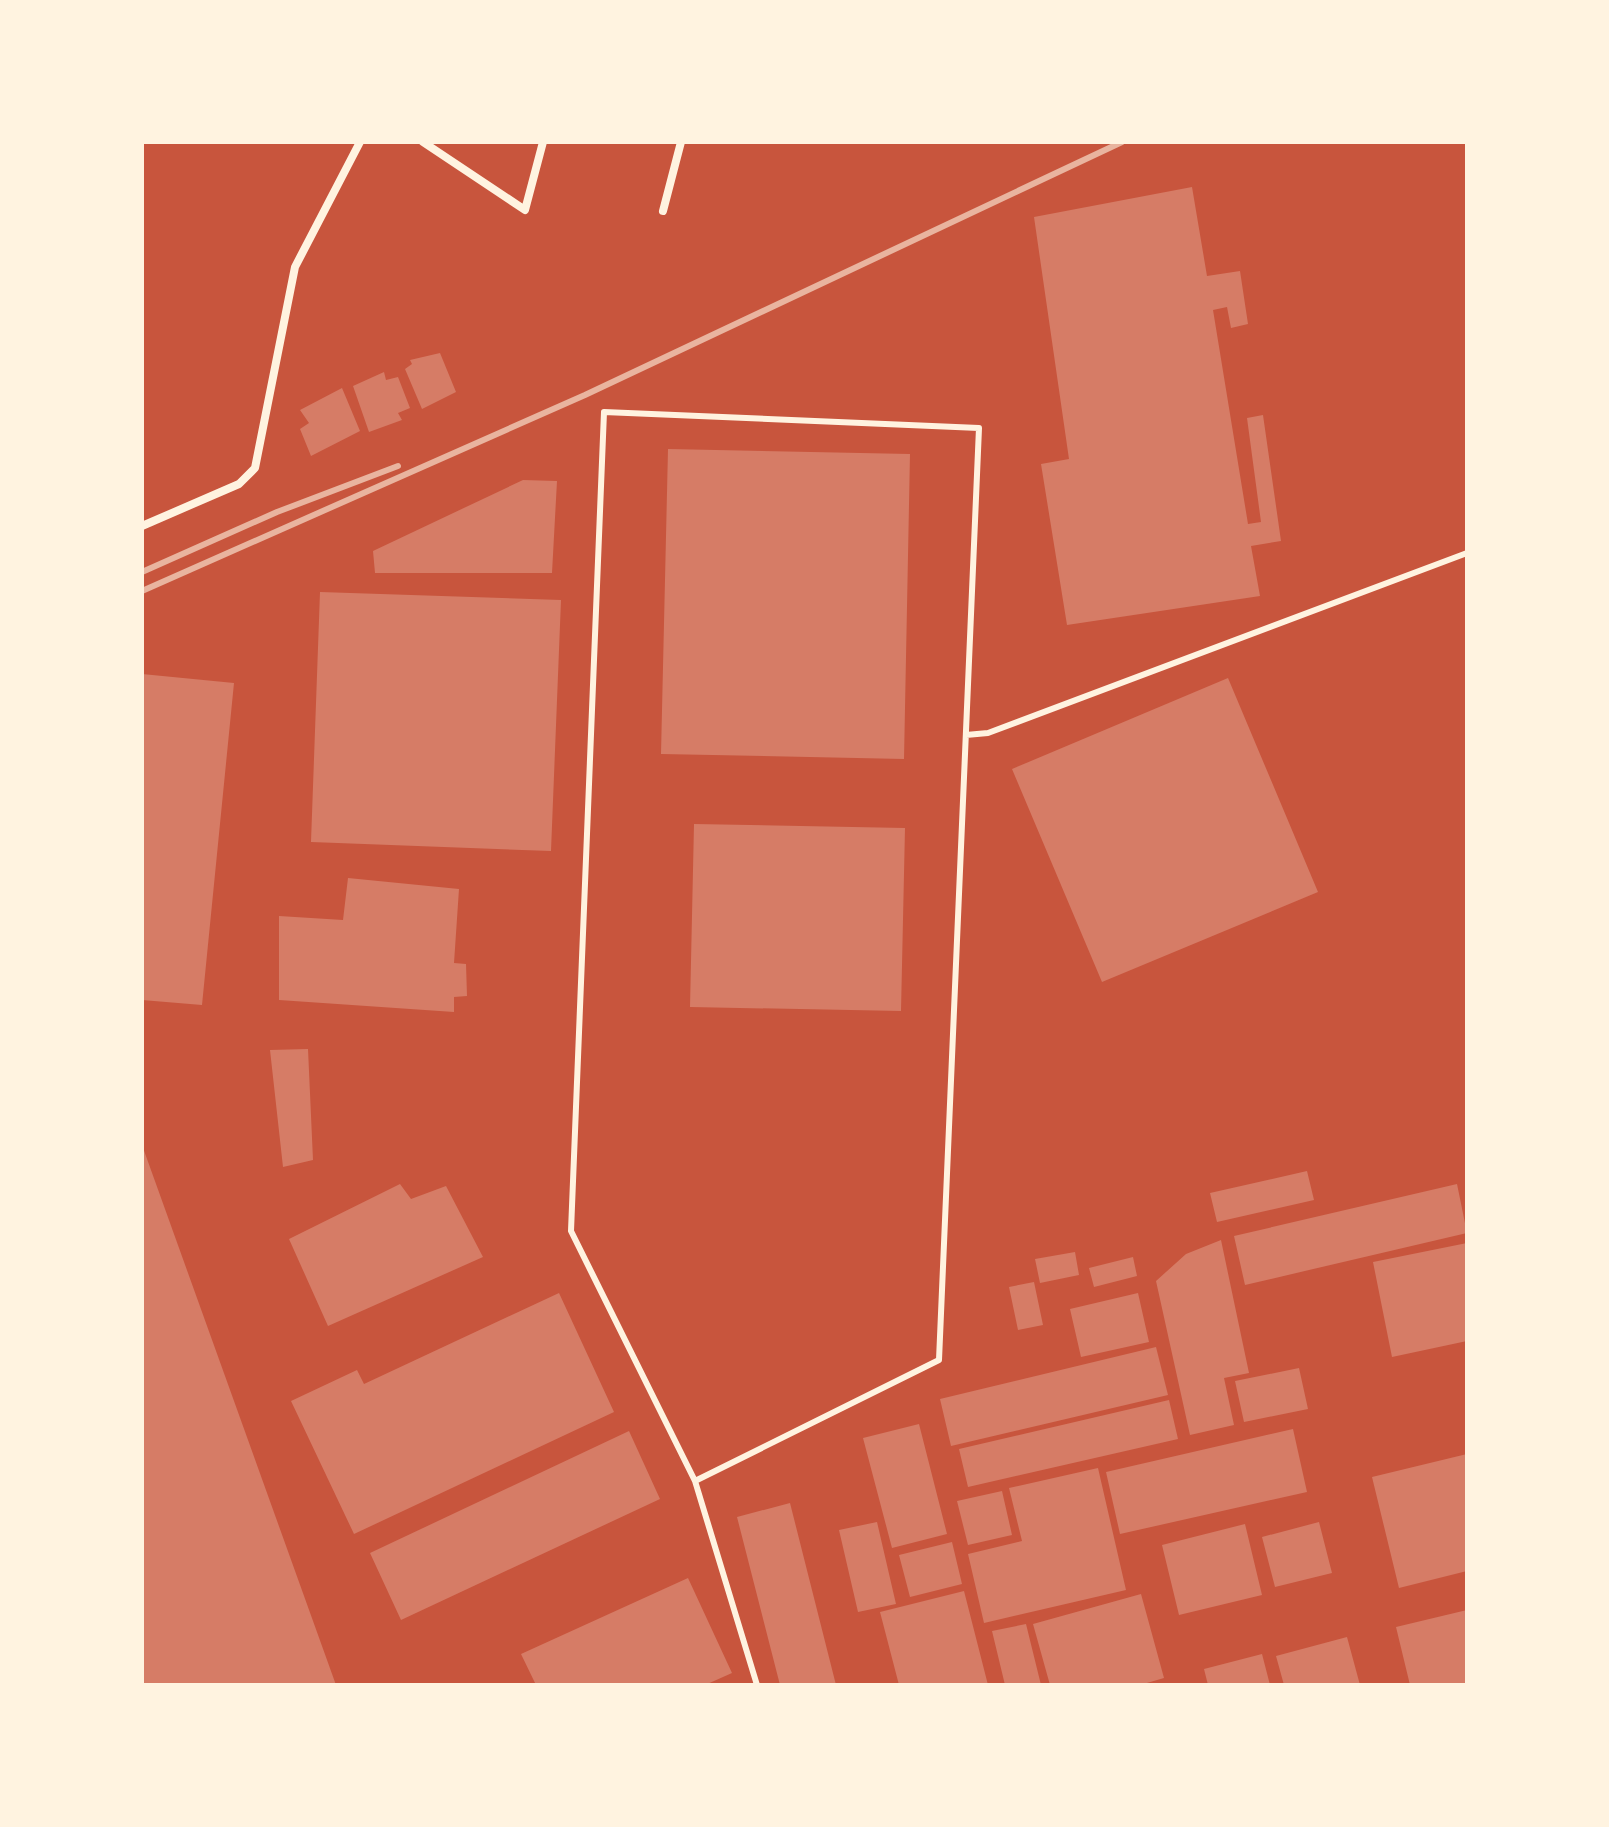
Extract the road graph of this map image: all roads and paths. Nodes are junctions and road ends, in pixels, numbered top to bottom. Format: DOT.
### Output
graph roads {
  1 [pos="360,142"];
  2 [pos="423,142"];
  3 [pos="543,142"];
  4 [pos="681,142"];
  5 [pos="663,211"];
  6 [pos="142,526"];
  7 [pos="1467,553"];
  8 [pos="966,735"];
  9 [pos="695,1481"];
  10 [pos="757,1685"];
  1 -- 6 [label="street"];
  2 -- 3 [label="street"];
  4 -- 5 [label="street"];
  7 -- 8 [label="lane"];
  8 -- 9 [label="lane"];
  8 -- 9 [label="lane"];
  9 -- 10 [label="lane"];
}
